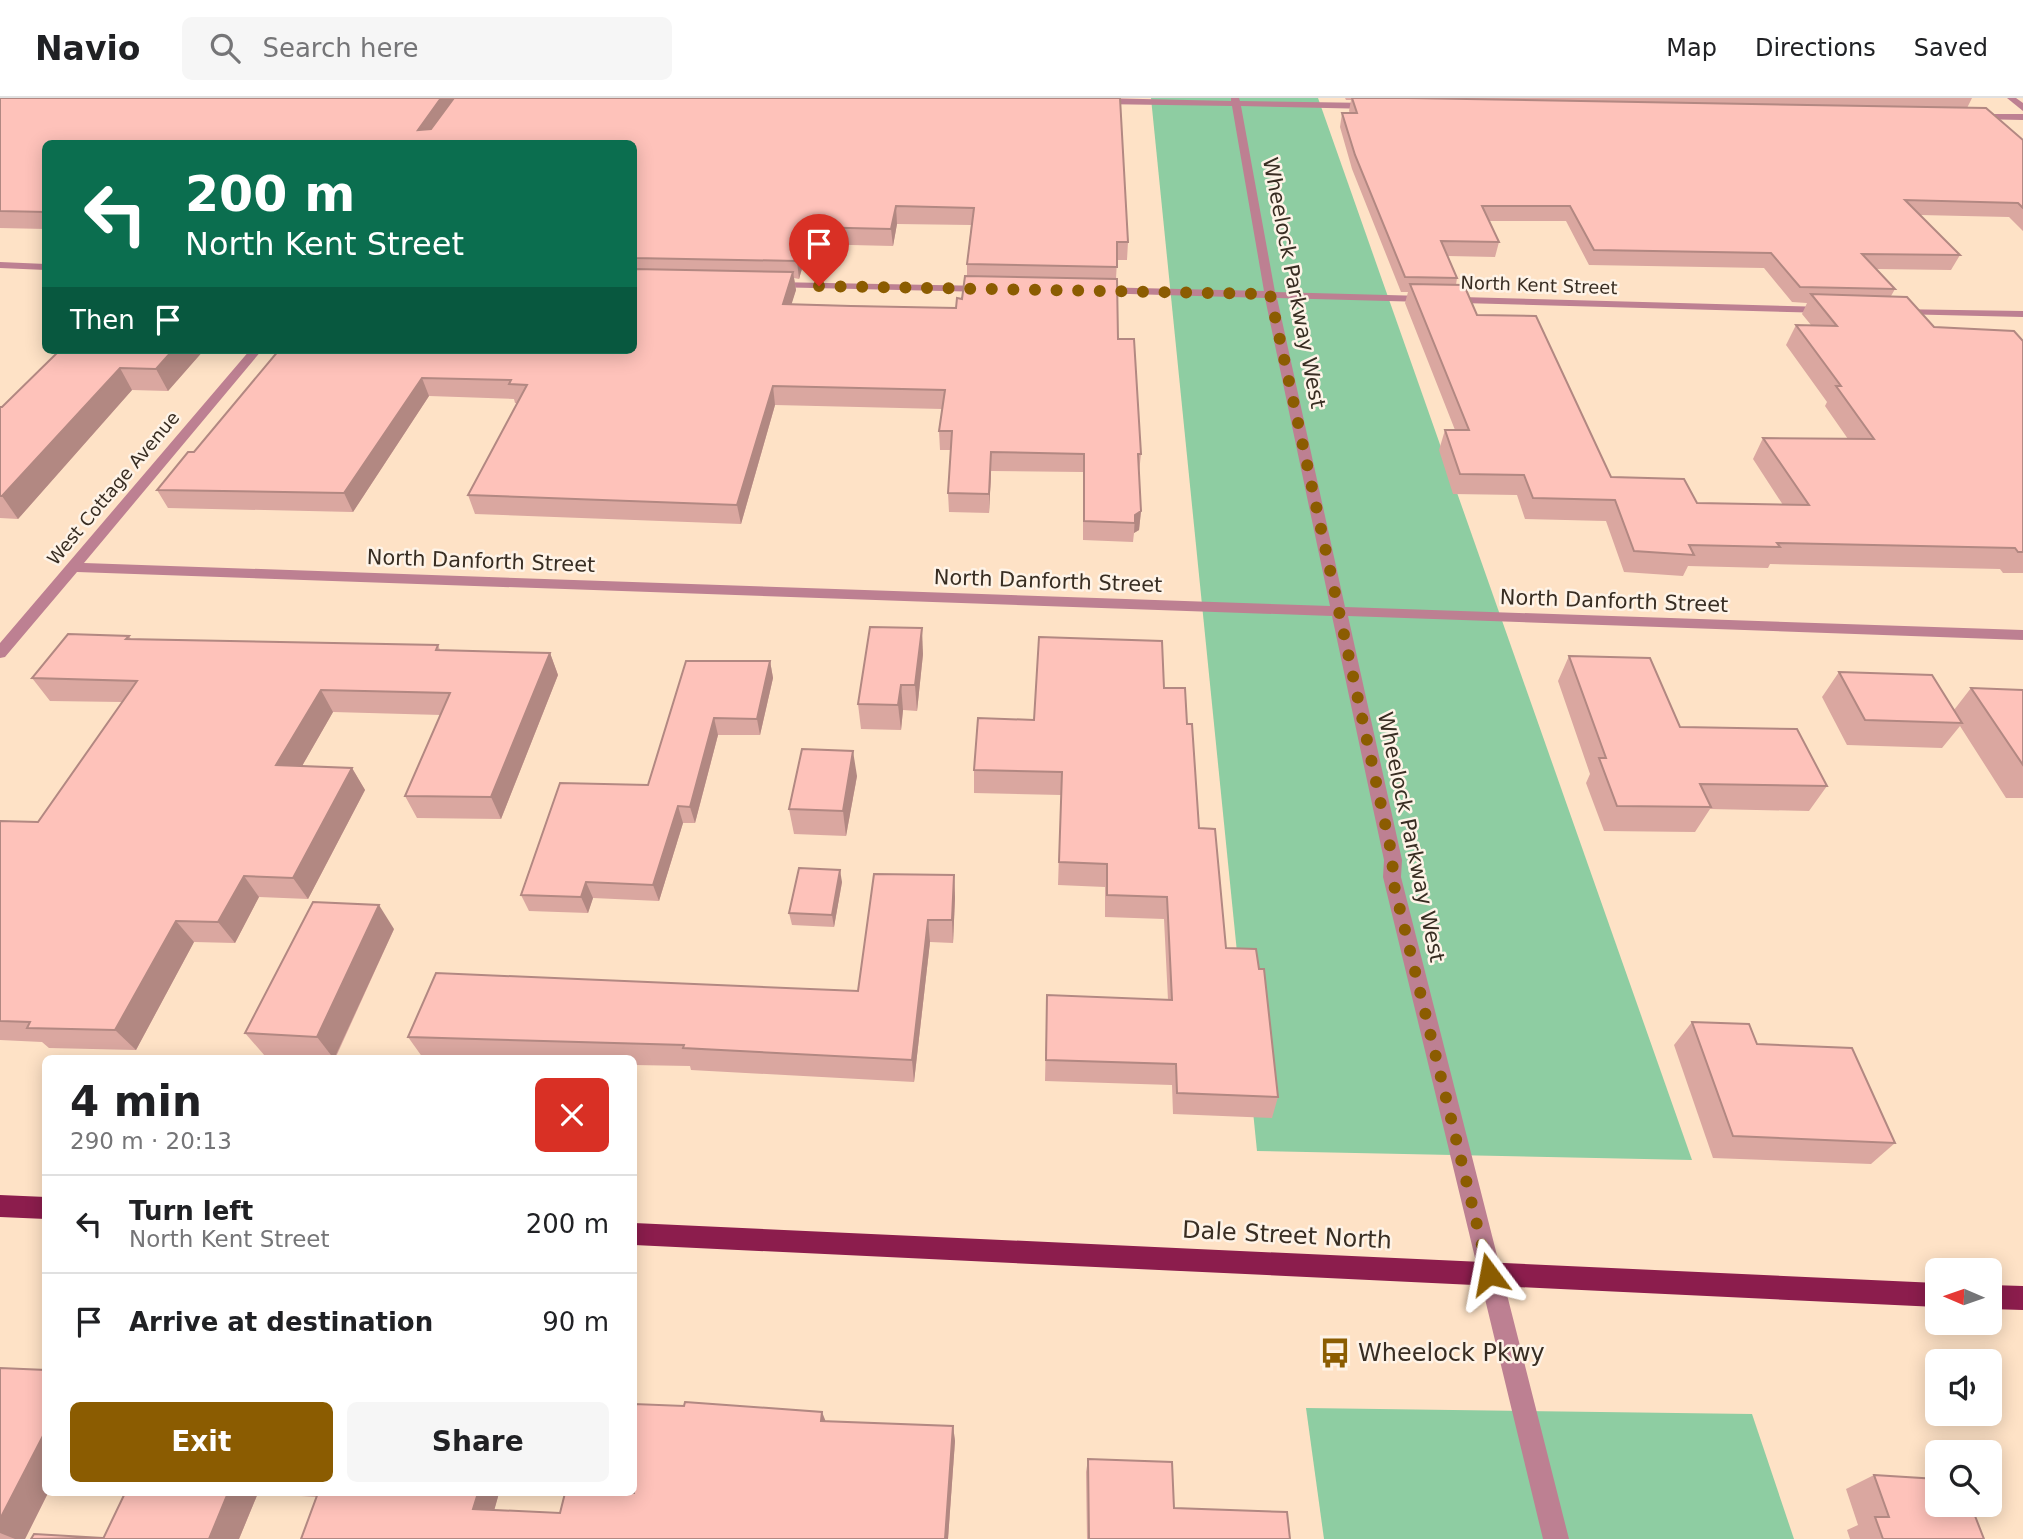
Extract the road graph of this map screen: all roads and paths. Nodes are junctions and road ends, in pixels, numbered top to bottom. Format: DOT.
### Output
graph roads {
  1 [pos="2011,98"];
  2 [pos="1089,101"];
  3 [pos="1236,101"];
  4 [pos="1388,106"];
  5 [pos="2023,108"];
  6 [pos="1956,116"];
  7 [pos="2023,117"];
  8 [pos="0,265"];
  9 [pos="42,267"];
  10 [pos="758,284"];
  11 [pos="1006,289"];
  12 [pos="1088,290"];
  13 [pos="1270,294"];
  14 [pos="1845,310"];
  15 [pos="1886,311"];
  16 [pos="2023,314"];
  17 [pos="253,354"];
  18 [pos="71,567"];
  19 [pos="1340,613"];
  20 [pos="2023,635"];
  21 [pos="0,653"];
  22 [pos="0,1206"];
  23 [pos="42,1208"];
  24 [pos="637,1234"];
  25 [pos="1489,1274"];
  26 [pos="1925,1293"];
  27 [pos="2002,1297"];
  28 [pos="2023,1298"];
  29 [pos="1556,1539"];
  1 -- 5 [label="street"];
  2 -- 3 [label="street"];
  3 -- 4 [label="street"];
  3 -- 13 [label="street, Wheelock Parkway West"];
  6 -- 7 [label="street"];
  8 -- 9 [label="street"];
  10 -- 11 [label="street"];
  12 -- 13 [label="street, North Kent Street"];
  13 -- 14 [label="street, North Kent Street"];
  13 -- 19 [label="street, Wheelock Parkway West"];
  15 -- 16 [label="street"];
  17 -- 18 [label="street, West Cottage Avenue"];
  18 -- 19 [label="street, North Danforth Street"];
  18 -- 21 [label="street, West Cottage Avenue"];
  19 -- 20 [label="street, North Danforth Street"];
  19 -- 25 [label="street, Wheelock Parkway West"];
  22 -- 23 [label="main road"];
  24 -- 25 [label="main road, Dale Street North"];
  25 -- 26 [label="main road, Dale Street North"];
  25 -- 29 [label="street, Wheelock Parkway West"];
  27 -- 28 [label="main road"];
}
